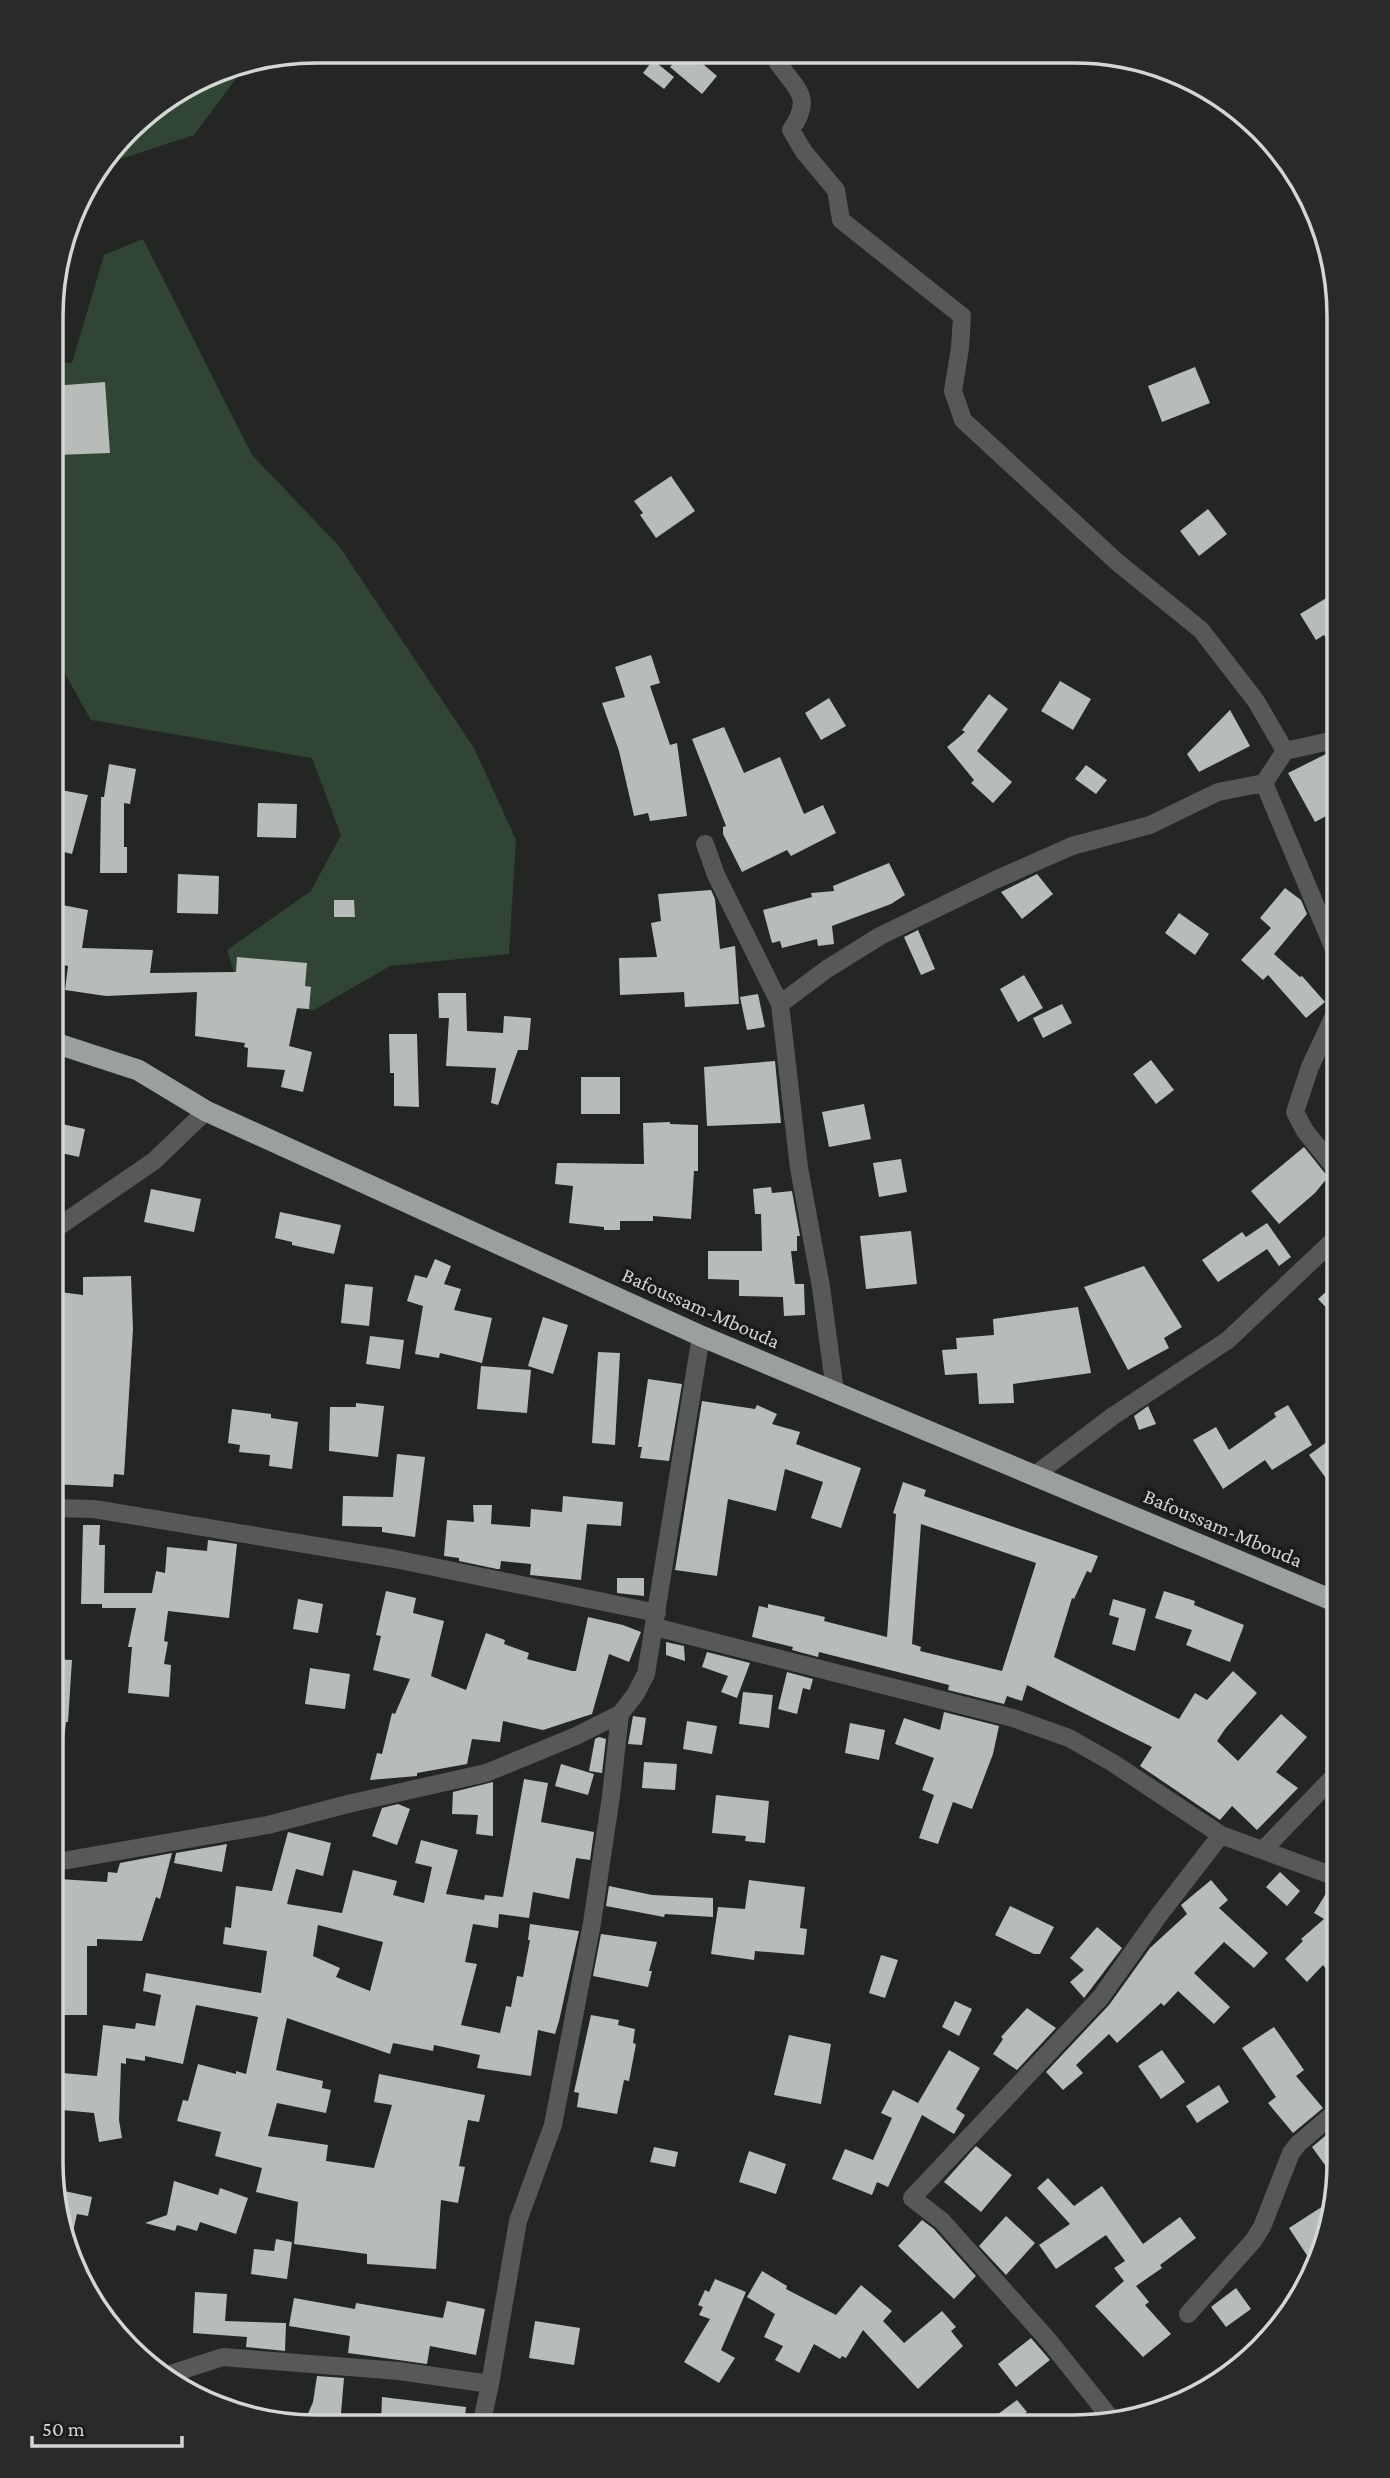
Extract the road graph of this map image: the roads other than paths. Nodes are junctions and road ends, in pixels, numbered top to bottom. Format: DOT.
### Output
graph roads {
  1 [pos="778,64"];
  2 [pos="1327,742"];
  3 [pos="1285,751"];
  4 [pos="1264,783"];
  5 [pos="705,844"];
  6 [pos="1327,933"];
  7 [pos="780,1004"];
  8 [pos="1327,1031"];
  9 [pos="63,1046"];
  10 [pos="206,1111"];
  11 [pos="1327,1158"];
  12 [pos="63,1223"];
  13 [pos="1327,1246"];
  14 [pos="701,1336"];
  15 [pos="835,1391"];
  16 [pos="1035,1475"];
  17 [pos="63,1508"];
  18 [pos="1327,1598"];
  19 [pos="656,1620"];
  20 [pos="620,1714"];
  21 [pos="1327,1783"];
  22 [pos="1221,1835"];
  23 [pos="1264,1849"];
  24 [pos="63,1861"];
  25 [pos="1327,1873"];
  26 [pos="1327,2119"];
  27 [pos="1188,2314"];
  28 [pos="175,2372"];
  29 [pos="490,2384"];
  30 [pos="1108,2413"];
  31 [pos="483,2415"];
  1 -- 3 [label="street"];
  2 -- 3 [label="street"];
  3 -- 4 [label="street"];
  4 -- 6 [label="street"];
  4 -- 7 [label="street"];
  5 -- 7 [label="street"];
  7 -- 15 [label="street"];
  8 -- 11 [label="street"];
  9 -- 10 [label="highway, Bafoussam-Mbouda"];
  10 -- 12 [label="street"];
  10 -- 14 [label="highway, Bafoussam-Mbouda"];
  13 -- 16 [label="street"];
  14 -- 15 [label="highway, Bafoussam-Mbouda"];
  14 -- 19 [label="street"];
  15 -- 16 [label="highway, Bafoussam-Mbouda"];
  16 -- 18 [label="highway, Bafoussam-Mbouda"];
  17 -- 19 [label="street"];
  19 -- 20 [label="street"];
  19 -- 22 [label="street"];
  20 -- 24 [label="street"];
  20 -- 29 [label="street"];
  21 -- 23 [label="street"];
  22 -- 23 [label="street"];
  22 -- 30 [label="street"];
  23 -- 25 [label="street"];
  26 -- 27 [label="street"];
  28 -- 29 [label="street"];
  29 -- 31 [label="street"];
}
